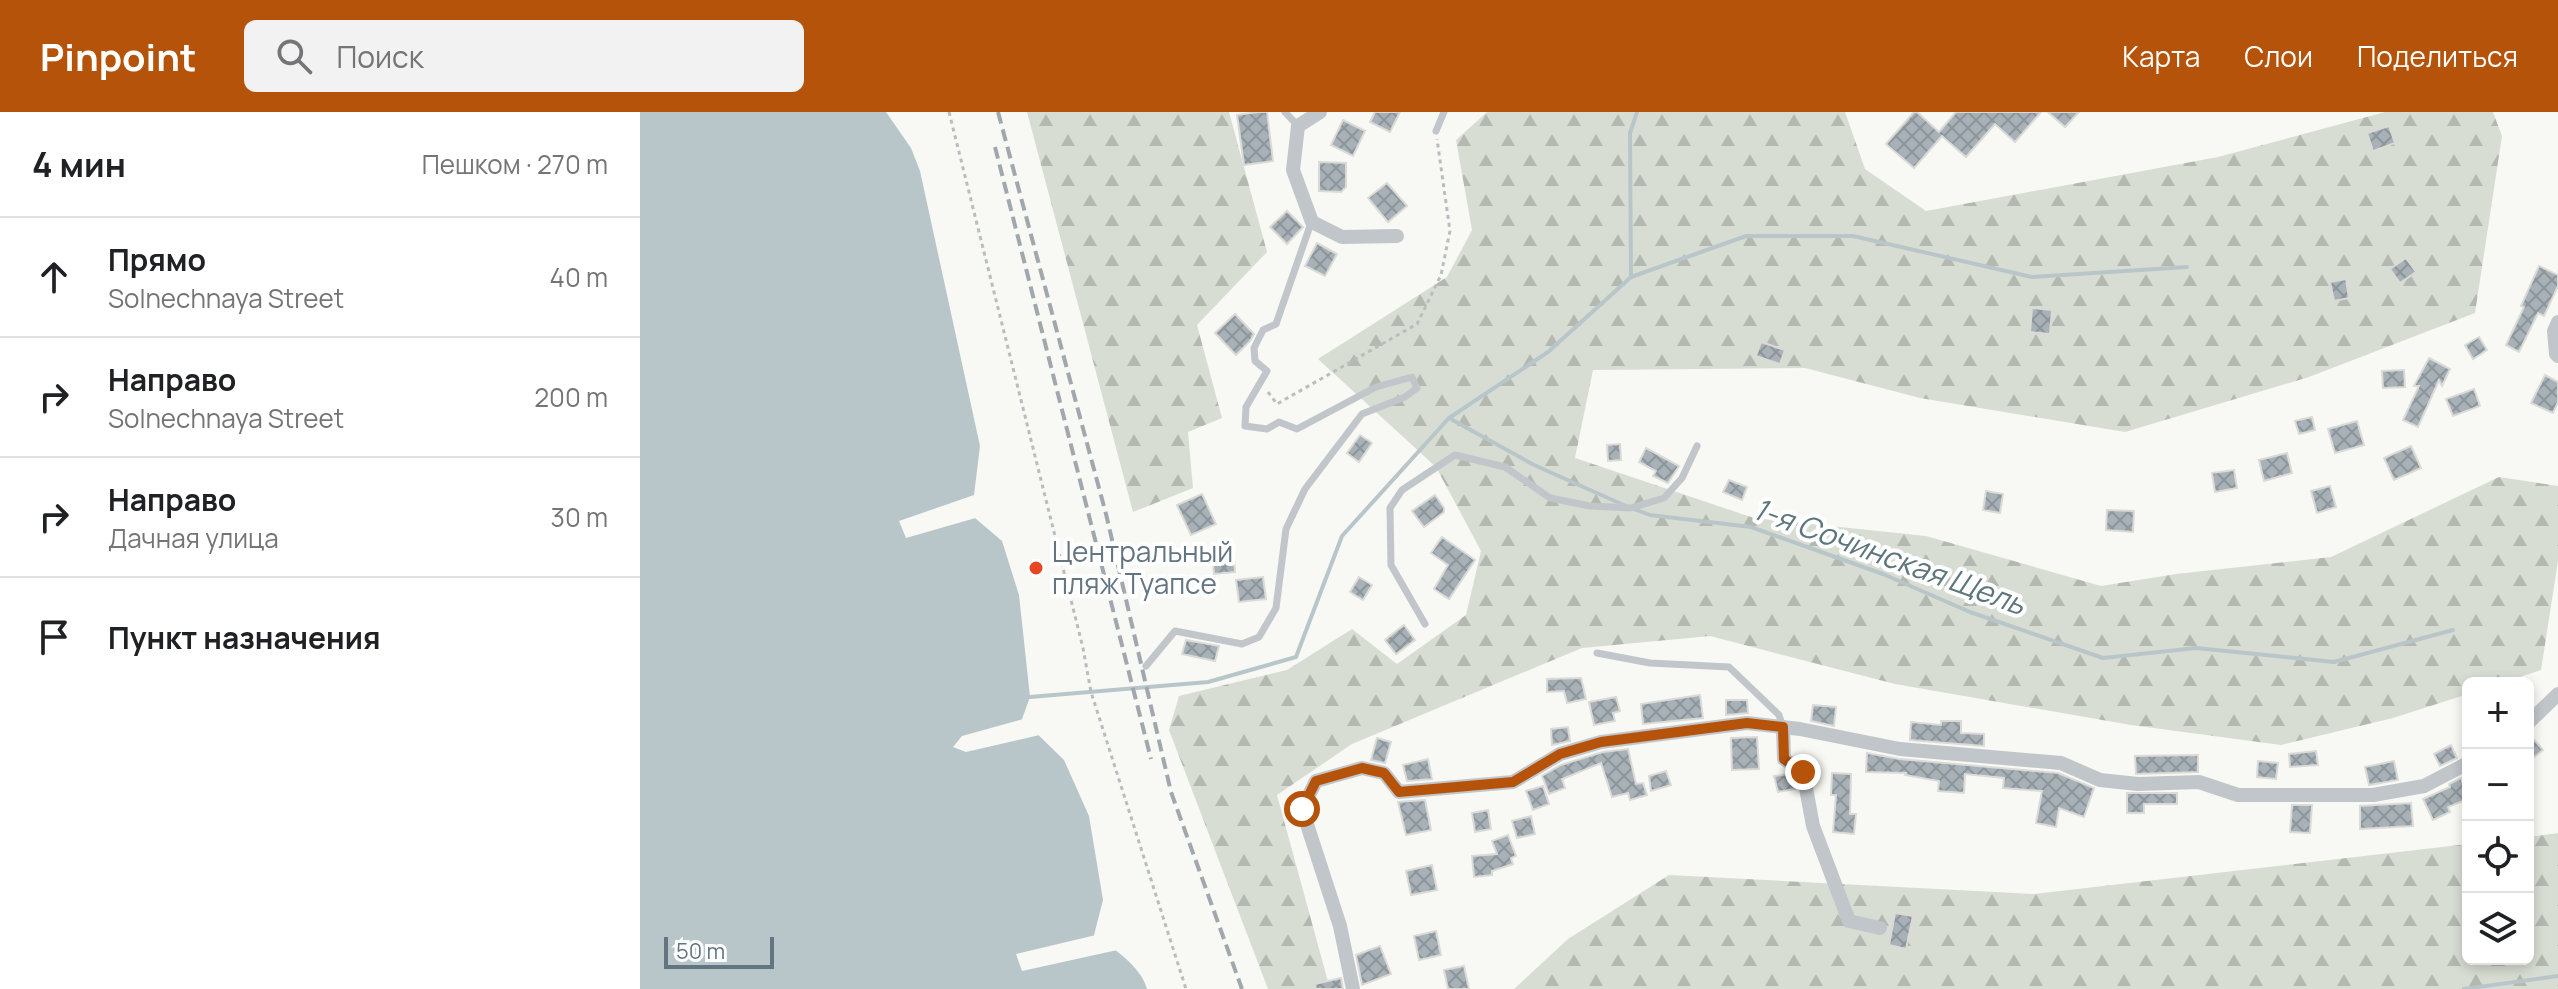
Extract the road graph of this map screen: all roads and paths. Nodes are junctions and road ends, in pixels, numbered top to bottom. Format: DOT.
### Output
graph roads {
  1 [pos="949,112"];
  2 [pos="1285,112"];
  3 [pos="1320,112"];
  4 [pos="1444,112"];
  5 [pos="1298,126"];
  6 [pos="1436,131"];
  7 [pos="1312,222"];
  8 [pos="1397,236"];
  9 [pos="2556,326"];
  10 [pos="2558,356"];
  11 [pos="1261,383"];
  12 [pos="1697,446"];
  13 [pos="1425,624"];
  14 [pos="1597,653"];
  15 [pos="1146,666"];
  16 [pos="2558,694"];
  17 [pos="2534,717"];
  18 [pos="1783,727"];
  19 [pos="2462,766"];
  20 [pos="1880,928"];
  21 [pos="1186,989"];
  22 [pos="1353,989"];
  1 -- 21 [label="path"];
  2 -- 5 [label="lane"];
  3 -- 5 [label="street"];
  4 -- 6 [label="lane"];
  5 -- 7 [label="street"];
  6 -- 11 [label="path"];
  7 -- 8 [label="street"];
  7 -- 11 [label="lane"];
  9 -- 10 [label="street"];
  11 -- 15 [label="lane"];
  12 -- 13 [label="lane"];
  14 -- 18 [label="lane"];
  16 -- 17 [label="street"];
  18 -- 19 [label="street"];
  18 -- 20 [label="street"];
  18 -- 22 [label="street"];
}
